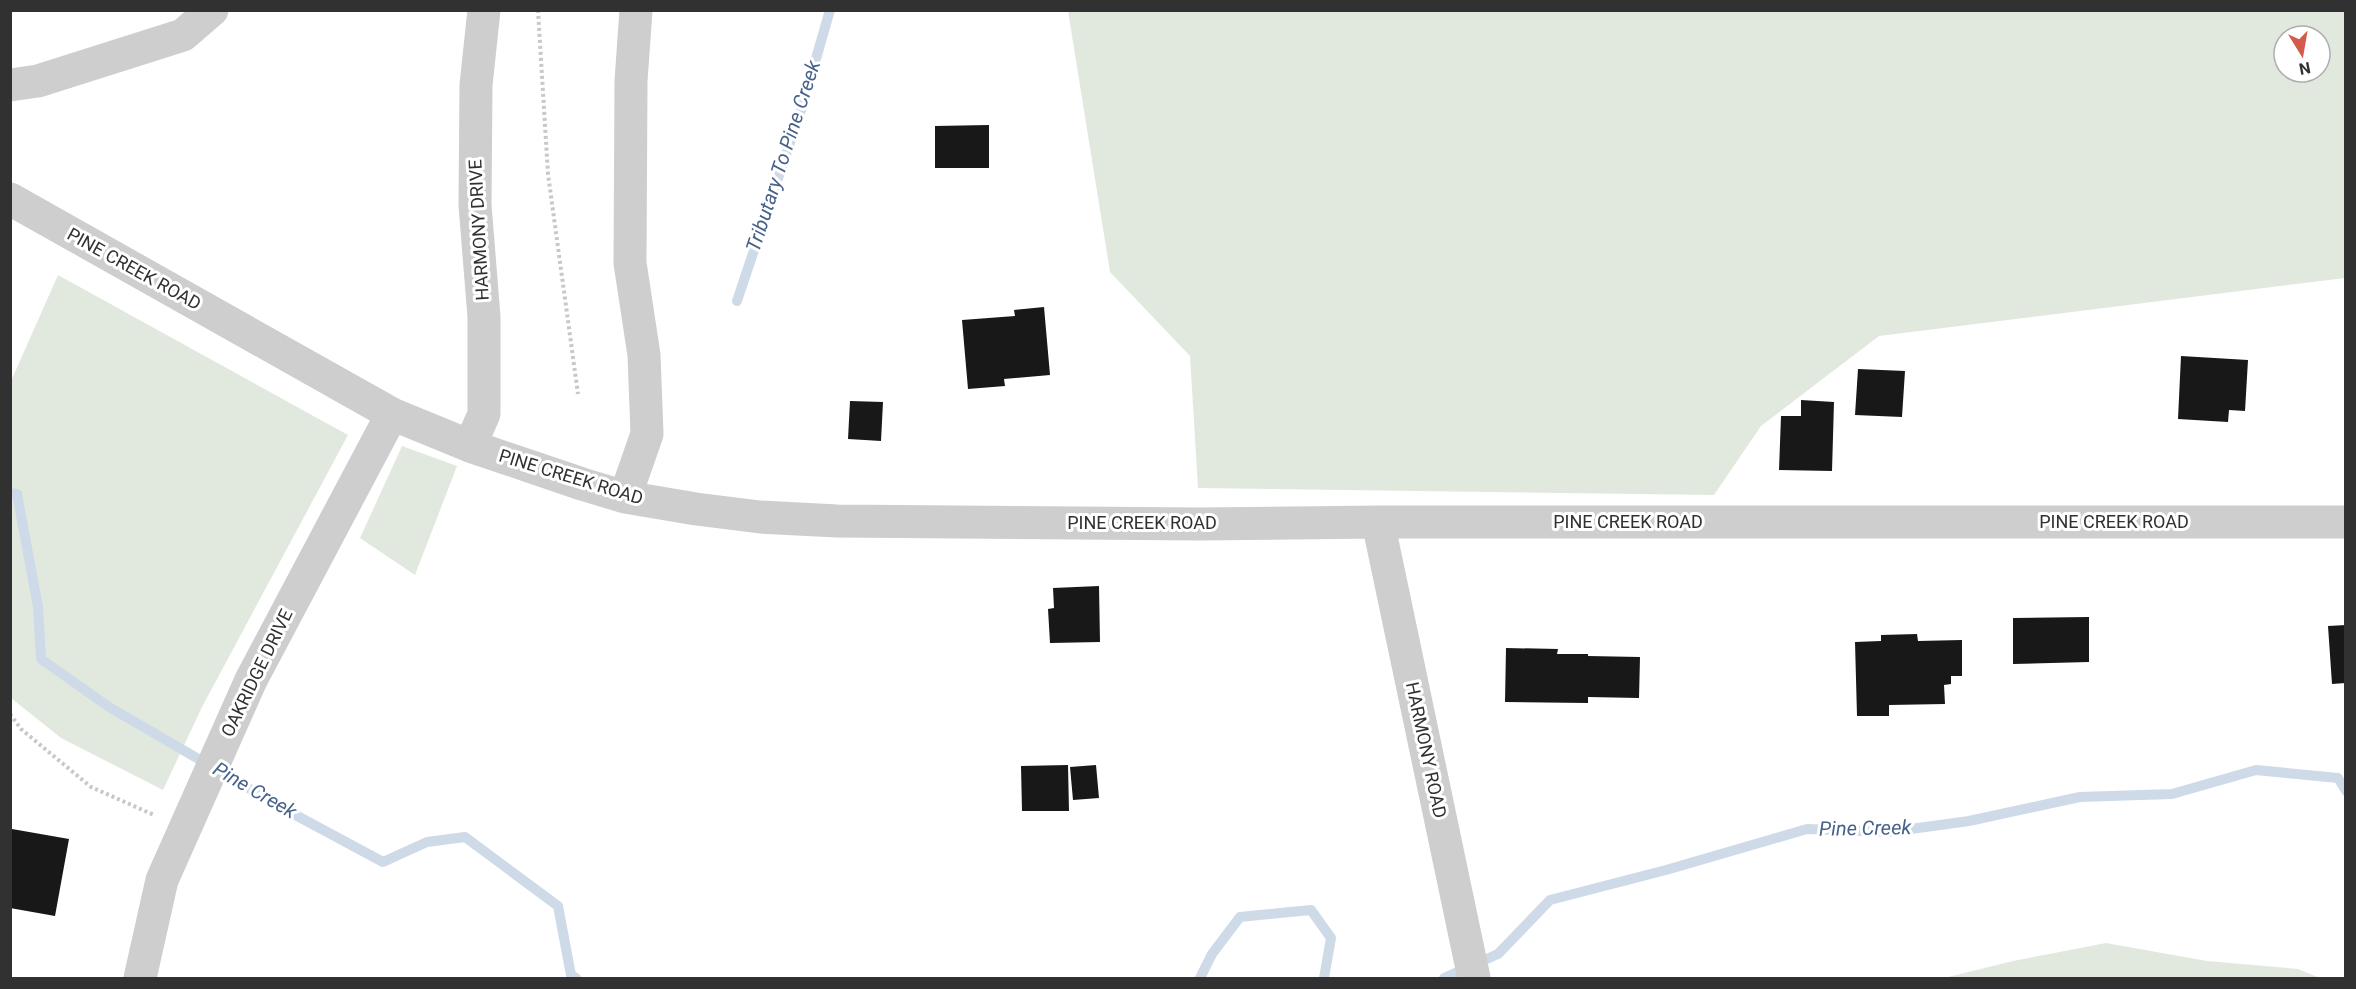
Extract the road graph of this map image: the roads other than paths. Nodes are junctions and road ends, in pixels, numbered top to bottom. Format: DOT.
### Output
graph roads {
  1 [pos="212,10"];
  2 [pos="484,10"];
  3 [pos="636,10"];
  4 [pos="10,85"];
  5 [pos="10,199"];
  6 [pos="392,414"];
  7 [pos="470,446"];
  8 [pos="625,497"];
  9 [pos="1378,522"];
  10 [pos="2346,522"];
  11 [pos="140,978"];
  12 [pos="1474,978"];
  1 -- 4 [label="street"];
  2 -- 7 [label="street, HARMONY DRIVE"];
  3 -- 8 [label="street"];
  5 -- 6 [label="street, PINE CREEK ROAD"];
  6 -- 7 [label="street, PINE CREEK ROAD"];
  6 -- 11 [label="street, OAKRIDGE DRIVE"];
  7 -- 8 [label="street, PINE CREEK ROAD"];
  8 -- 9 [label="street, PINE CREEK ROAD"];
  9 -- 10 [label="street, PINE CREEK ROAD"];
  9 -- 12 [label="street, HARMONY ROAD"];
}
